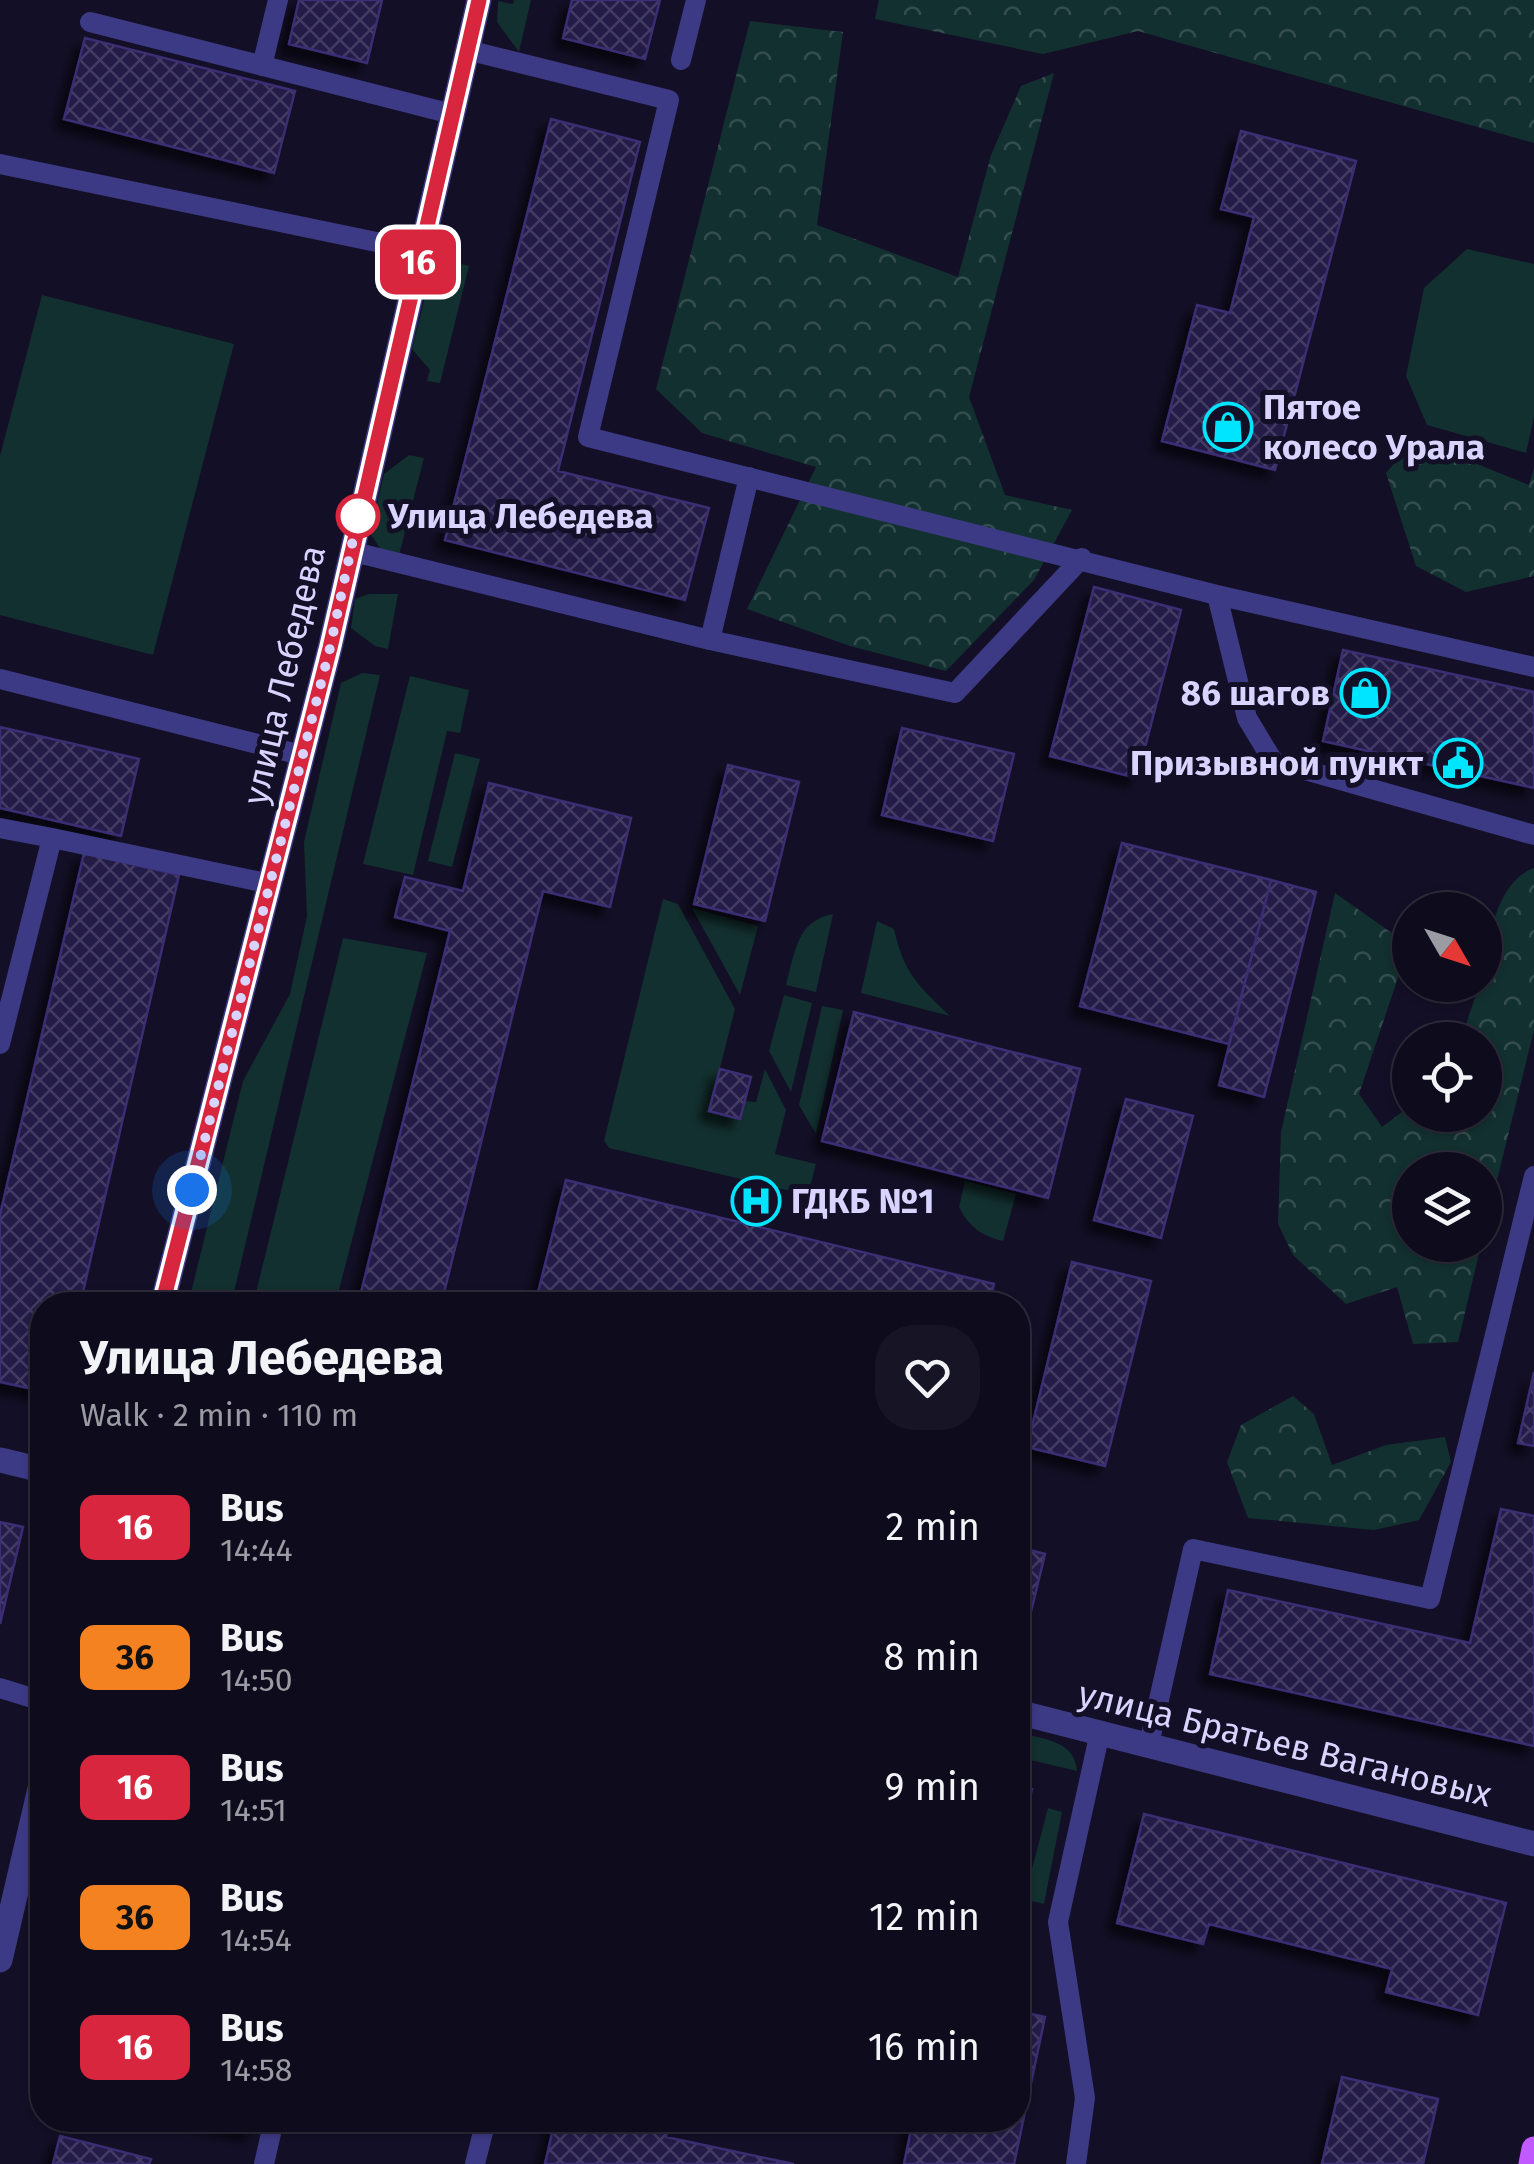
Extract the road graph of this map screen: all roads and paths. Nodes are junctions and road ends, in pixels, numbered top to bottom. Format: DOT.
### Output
graph roads {
  1 [pos="278,0"];
  2 [pos="478,0"];
  3 [pos="696,0"];
  4 [pos="90,22"];
  5 [pos="467,50"];
  6 [pos="681,60"];
  7 [pos="262,66"];
  8 [pos="452,114"];
  9 [pos="0,164"];
  10 [pos="420,251"];
  11 [pos="749,477"];
  12 [pos="350,551"];
  13 [pos="1082,558"];
  14 [pos="1217,595"];
  15 [pos="710,640"];
  16 [pos="1534,667"];
  17 [pos="0,679"];
  18 [pos="302,755"];
  19 [pos="0,828"];
  20 [pos="1534,835"];
  21 [pos="52,838"];
  22 [pos="270,884"];
  23 [pos="0,1044"];
  24 [pos="1534,1176"];
  25 [pos="165,1292"];
  26 [pos="0,1460"];
  27 [pos="30,1467"];
  28 [pos="0,1688"];
  29 [pos="30,1697"];
  30 [pos="1030,1715"];
  31 [pos="1100,1732"];
  32 [pos="1149,1744"];
  33 [pos="30,1831"];
  34 [pos="1534,1844"];
  35 [pos="0,1960"];
  36 [pos="271,2132"];
  37 [pos="483,2132"];
  38 [pos="1534,2149"];
  39 [pos="264,2164"];
  40 [pos="475,2164"];
  41 [pos="1076,2164"];
  42 [pos="1531,2164"];
  1 -- 7 [label="lane"];
  2 -- 5 [label="street, улица Лебедева"];
  3 -- 6 [label="lane"];
  4 -- 7 [label="lane"];
  5 -- 8 [label="street, улица Лебедева"];
  5 -- 11 [label="lane"];
  7 -- 8 [label="lane"];
  8 -- 10 [label="street, улица Лебедева"];
  9 -- 10 [label="lane"];
  10 -- 12 [label="street, улица Лебедева"];
  11 -- 13 [label="lane"];
  11 -- 15 [label="lane"];
  12 -- 15 [label="lane"];
  12 -- 18 [label="street, улица Лебедева"];
  13 -- 14 [label="lane"];
  13 -- 15 [label="lane"];
  14 -- 16 [label="lane"];
  14 -- 20 [label="lane"];
  17 -- 18 [label="lane"];
  18 -- 22 [label="street, улица Лебедева"];
  19 -- 21 [label="lane"];
  21 -- 22 [label="lane"];
  21 -- 23 [label="lane"];
  22 -- 25 [label="street, улица Лебедева"];
  24 -- 32 [label="lane"];
  26 -- 27 [label="street"];
  28 -- 29 [label="lane"];
  30 -- 31 [label="street, улица Братьев Вагановых"];
  31 -- 32 [label="street, улица Братьев Вагановых"];
  31 -- 41 [label="lane"];
  32 -- 34 [label="street, улица Братьев Вагановых"];
  33 -- 35 [label="street"];
  36 -- 39 [label="lane"];
  37 -- 40 [label="lane"];
  38 -- 42 [label="main road"];
}
